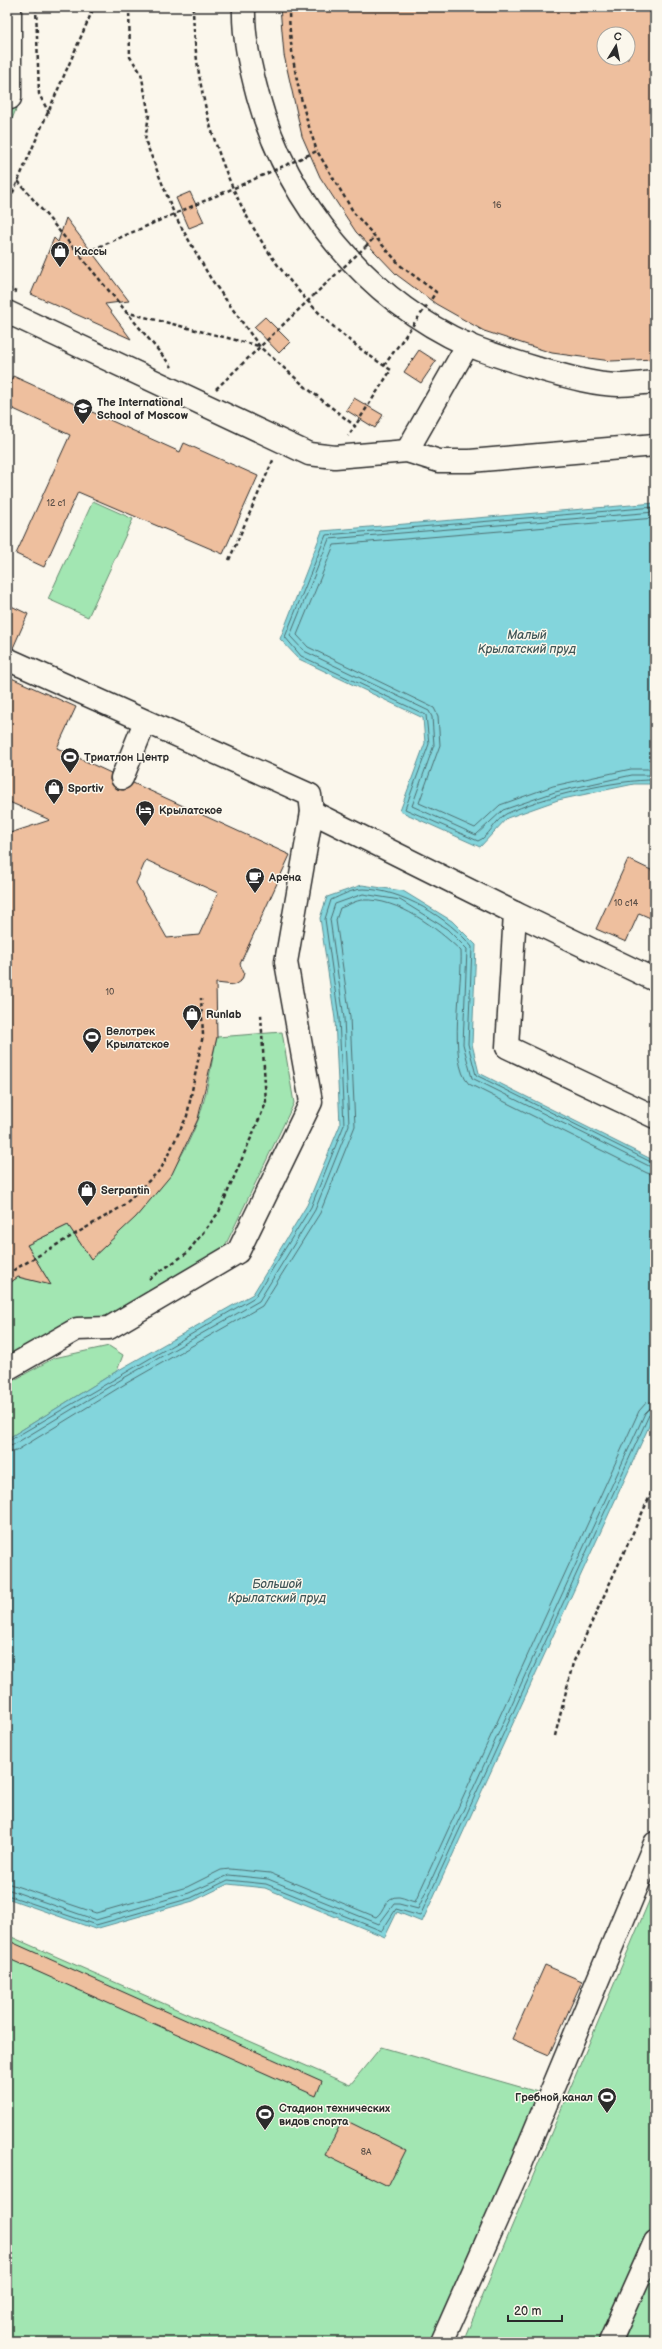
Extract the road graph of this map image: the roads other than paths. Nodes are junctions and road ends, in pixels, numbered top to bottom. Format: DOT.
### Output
graph roads {
  1 [pos="244,7"];
  2 [pos="9,20"];
  3 [pos="7,98"];
  4 [pos="7,312"];
  5 [pos="468,344"];
  6 [pos="655,382"];
  7 [pos="655,445"];
  8 [pos="407,451"];
  9 [pos="7,659"];
  10 [pos="145,722"];
  11 [pos="122,778"];
  12 [pos="312,812"];
  13 [pos="515,913"];
  14 [pos="655,980"];
  15 [pos="655,1117"];
  16 [pos="7,1370"];
  17 [pos="655,1843"];
  18 [pos="655,2242"];
  19 [pos="442,2342"];
  20 [pos="610,2342"];
  1 -- 5 [label="lane"];
  2 -- 3 [label="lane"];
  4 -- 8 [label="lane"];
  5 -- 6 [label="lane"];
  5 -- 8 [label="lane"];
  7 -- 8 [label="lane"];
  9 -- 10 [label="lane"];
  10 -- 11 [label="lane"];
  10 -- 12 [label="lane"];
  12 -- 13 [label="lane"];
  12 -- 16 [label="lane"];
  13 -- 14 [label="lane"];
  13 -- 15 [label="lane"];
  17 -- 19 [label="lane"];
  18 -- 20 [label="lane"];
}
